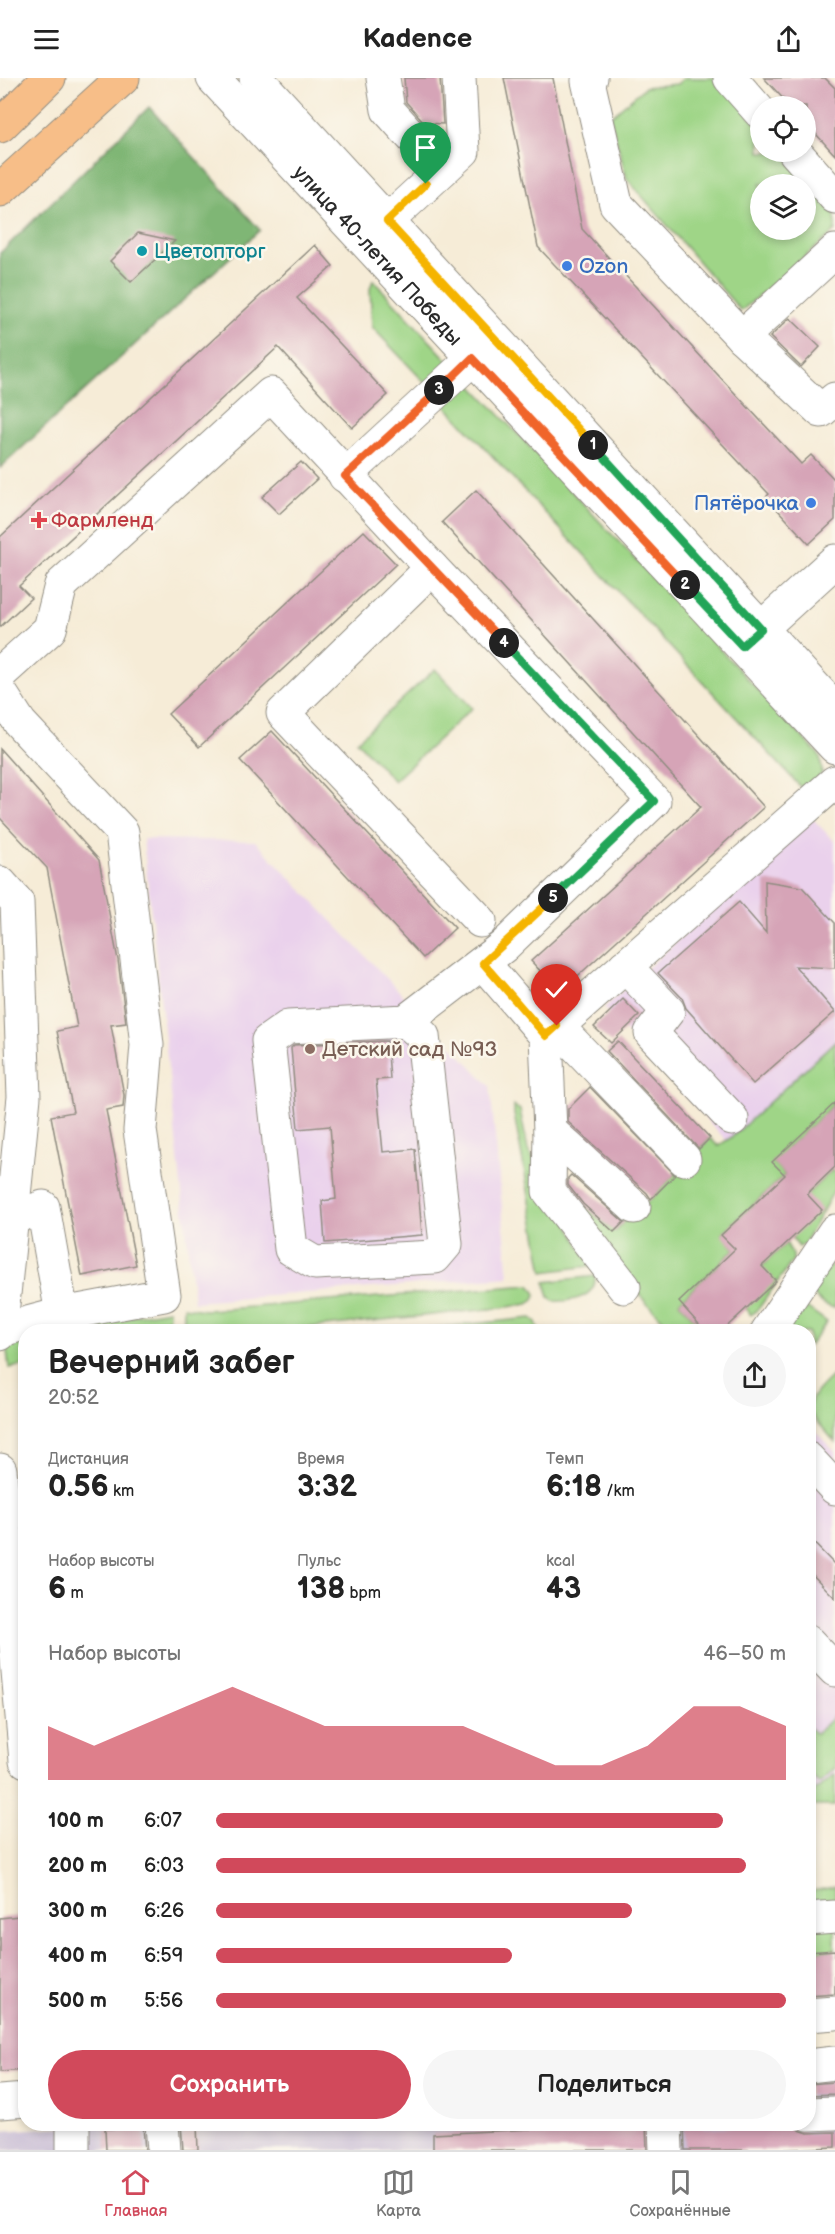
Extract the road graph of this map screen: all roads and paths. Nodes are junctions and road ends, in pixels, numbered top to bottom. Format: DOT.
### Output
graph roads {
  1 [pos="48,78"];
  2 [pos="123,78"];
  3 [pos="213,78"];
  4 [pos="256,78"];
  5 [pos="382,78"];
  6 [pos="459,78"];
  7 [pos="730,78"];
  8 [pos="588,79"];
  9 [pos="750,101"];
  10 [pos="0,126"];
  11 [pos="804,162"];
  12 [pos="442,170"];
  13 [pos="0,190"];
  14 [pos="835,196"];
  15 [pos="387,221"];
  16 [pos="835,251"];
  17 [pos="742,337"];
  18 [pos="472,358"];
  19 [pos="835,399"];
  20 [pos="345,476"];
  21 [pos="835,561"];
  22 [pos="432,568"];
  23 [pos="751,638"];
  24 [pos="0,674"];
  25 [pos="0,692"];
  26 [pos="835,709"];
  27 [pos="835,747"];
  28 [pos="835,783"];
  29 [pos="0,883"];
  30 [pos="480,921"];
  31 [pos="483,963"];
  32 [pos="625,966"];
  33 [pos="406,1021"];
  34 [pos="551,1031"];
  35 [pos="12,1098"];
  36 [pos="732,1119"];
  37 [pos="550,1131"];
  38 [pos="684,1159"];
  39 [pos="634,1207"];
  40 [pos="12,1218"];
  41 [pos="835,1231"];
  42 [pos="624,1287"];
  43 [pos="62,1314"];
  44 [pos="28,1324"];
  45 [pos="772,1324"];
  46 [pos="18,1327"];
  47 [pos="1,1332"];
  48 [pos="816,1468"];
  49 [pos="0,1470"];
  50 [pos="835,1488"];
  51 [pos="816,1650"];
  52 [pos="9,1668"];
  53 [pos="835,1670"];
  54 [pos="18,1717"];
  55 [pos="835,1917"];
  56 [pos="816,1918"];
  57 [pos="835,2013"];
  58 [pos="816,2014"];
  59 [pos="835,2063"];
  60 [pos="816,2065"];
  61 [pos="18,2101"];
  62 [pos="0,2102"];
  63 [pos="835,2113"];
  64 [pos="816,2114"];
  65 [pos="73,2131"];
  66 [pos="163,2131"];
  67 [pos="665,2131"];
  68 [pos="73,2150"];
  69 [pos="164,2150"];
  70 [pos="666,2150"];
  1 -- 10 [label="main road"];
  2 -- 13 [label="main road"];
  3 -- 18 [label="street, улица 40-летия Победы"];
  4 -- 15 [label="street, улица 40-летия Победы"];
  5 -- 12 [label="street"];
  6 -- 12 [label="street"];
  7 -- 9 [label="street"];
  8 -- 17 [label="street"];
  11 -- 14 [label="street"];
  12 -- 15 [label="street"];
  15 -- 23 [label="street, улица 40-летия Победы"];
  16 -- 17 [label="street"];
  17 -- 19 [label="street"];
  18 -- 20 [label="street"];
  18 -- 23 [label="street, улица 40-летия Победы"];
  20 -- 22 [label="street"];
  20 -- 24 [label="street"];
  21 -- 23 [label="street"];
  22 -- 30 [label="street"];
  22 -- 31 [label="street"];
  23 -- 26 [label="street, улица 40-летия Победы"];
  23 -- 27 [label="street, улица 40-летия Победы"];
  25 -- 43 [label="street"];
  28 -- 32 [label="street"];
  29 -- 35 [label="street"];
  31 -- 33 [label="street"];
  31 -- 34 [label="street"];
  32 -- 34 [label="street"];
  32 -- 36 [label="street"];
  33 -- 33 [label="street"];
  34 -- 37 [label="street"];
  34 -- 38 [label="street"];
  35 -- 40 [label="street"];
  37 -- 39 [label="street"];
  37 -- 42 [label="street"];
  40 -- 43 [label="street"];
  40 -- 47 [label="street"];
  41 -- 45 [label="street"];
  43 -- 44 [label="street"];
  46 -- 47 [label="street"];
  48 -- 50 [label="street"];
  49 -- 52 [label="street"];
  51 -- 53 [label="street"];
  52 -- 54 [label="street"];
  55 -- 56 [label="street"];
  57 -- 58 [label="street"];
  59 -- 60 [label="street"];
  61 -- 62 [label="street"];
  63 -- 64 [label="street"];
  65 -- 68 [label="street"];
  66 -- 69 [label="street"];
  67 -- 70 [label="street"];
}
